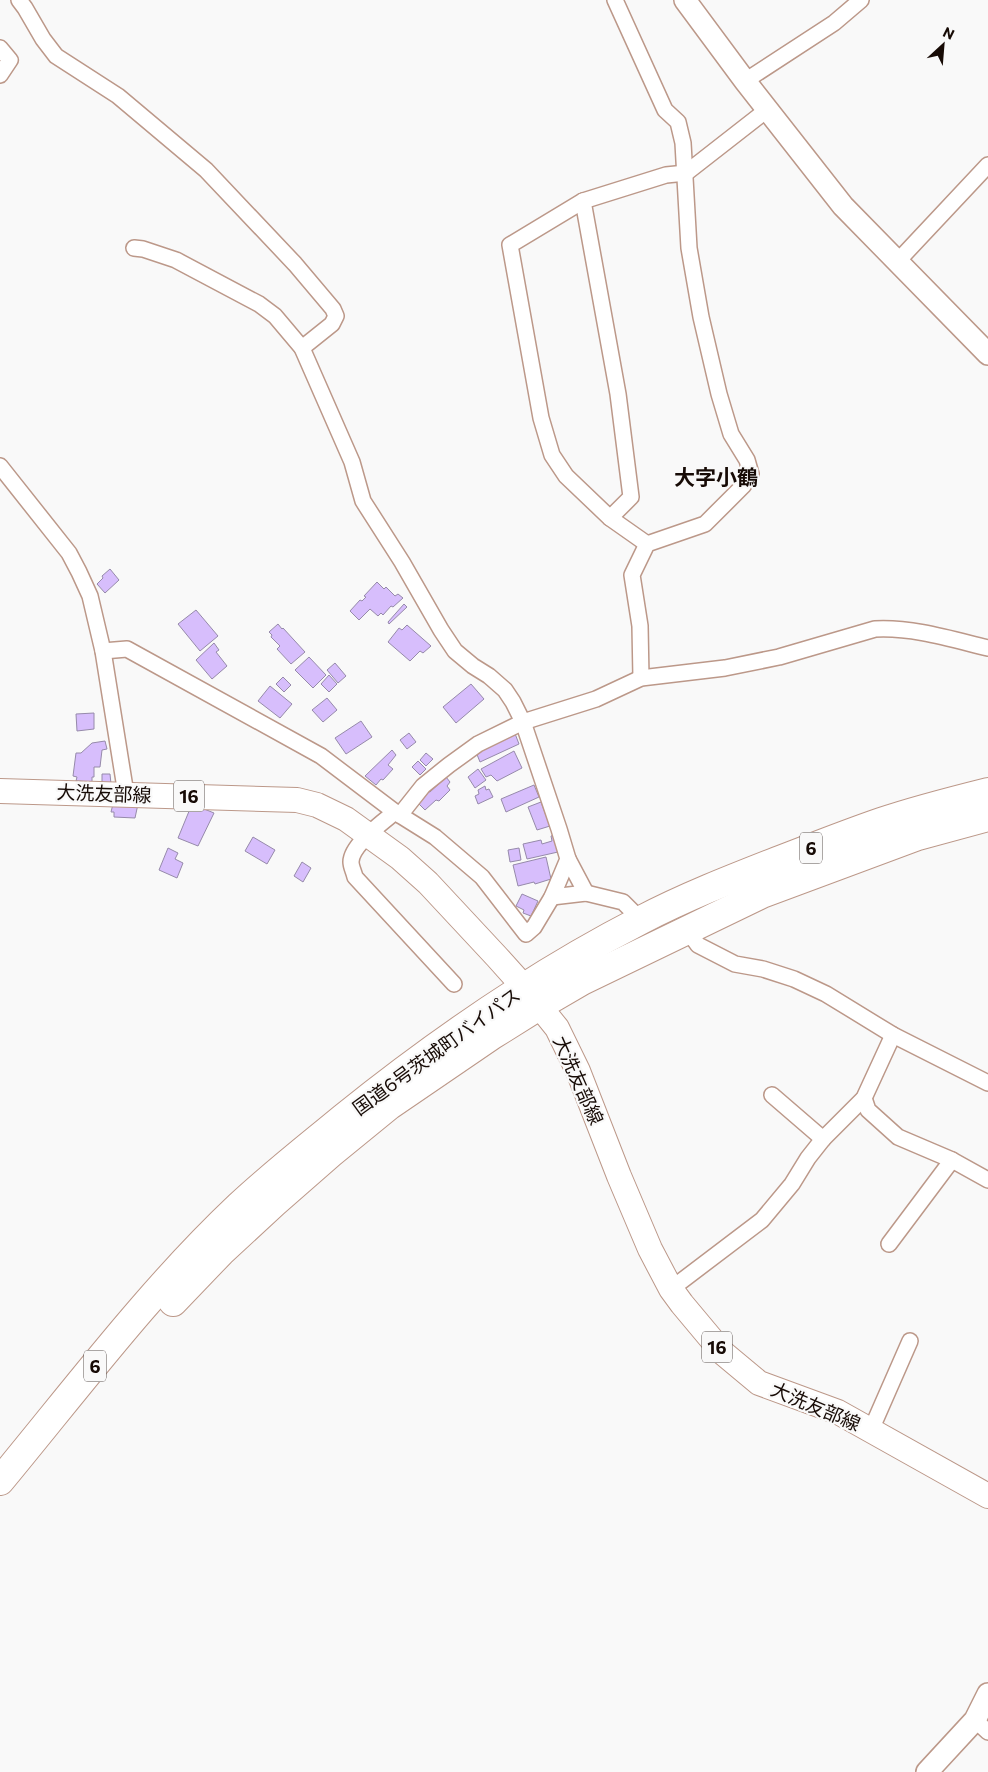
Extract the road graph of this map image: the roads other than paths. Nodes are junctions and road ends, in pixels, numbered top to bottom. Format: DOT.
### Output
graph roads {
  1 [pos="18,0"];
  2 [pos="615,0"];
  3 [pos="684,0"];
  4 [pos="861,0"];
  5 [pos="0,48"];
  6 [pos="0,75"];
  7 [pos="745,81"];
  8 [pos="768,109"];
  9 [pos="988,165"];
  10 [pos="686,173"];
  11 [pos="583,201"];
  12 [pos="134,248"];
  13 [pos="897,262"];
  14 [pos="302,348"];
  15 [pos="988,354"];
  16 [pos="0,466"];
  17 [pos="610,518"];
  18 [pos="647,544"];
  19 [pos="988,648"];
  20 [pos="103,651"];
  21 [pos="641,678"];
  22 [pos="523,722"];
  23 [pos="0,791"];
  24 [pos="988,792"];
  25 [pos="126,794"];
  26 [pos="398,813"];
  27 [pos="988,817"];
  28 [pos="369,835"];
  29 [pos="568,859"];
  30 [pos="586,893"];
  31 [pos="552,897"];
  32 [pos="641,920"];
  33 [pos="687,930"];
  34 [pos="454,984"];
  35 [pos="532,997"];
  36 [pos="893,1035"];
  37 [pos="988,1083"];
  38 [pos="772,1095"];
  39 [pos="864,1098"];
  40 [pos="823,1139"];
  41 [pos="952,1160"];
  42 [pos="988,1180"];
  43 [pos="889,1244"];
  44 [pos="671,1289"];
  45 [pos="910,1341"];
  46 [pos="871,1430"];
  47 [pos="0,1483"];
  48 [pos="988,1496"];
  49 [pos="988,1694"];
  50 [pos="982,1726"];
  51 [pos="927,1772"];
  1 -- 14 [label="street"];
  2 -- 10 [label="street"];
  3 -- 7 [label="street"];
  4 -- 7 [label="street"];
  5 -- 6 [label="street"];
  7 -- 8 [label="street"];
  8 -- 10 [label="street"];
  8 -- 13 [label="street"];
  9 -- 13 [label="street"];
  10 -- 11 [label="street"];
  10 -- 18 [label="street"];
  11 -- 17 [label="street"];
  11 -- 17 [label="street"];
  12 -- 14 [label="street"];
  13 -- 15 [label="street"];
  14 -- 22 [label="street"];
  16 -- 20 [label="street"];
  17 -- 18 [label="street"];
  18 -- 21 [label="street"];
  19 -- 21 [label="street"];
  20 -- 25 [label="street"];
  20 -- 26 [label="street"];
  21 -- 22 [label="street"];
  22 -- 26 [label="street"];
  22 -- 29 [label="street"];
  23 -- 25 [label="main road, 大洗友部線 / 16"];
  24 -- 32 [label="highway, 国道6号茨城町バイパス / 6"];
  25 -- 28 [label="main road, 大洗友部線 / 16"];
  26 -- 28 [label="street"];
  26 -- 31 [label="street"];
  27 -- 33 [label="highway, 国道6号茨城町バイパス"];
  28 -- 34 [label="street"];
  28 -- 35 [label="main road, 大洗友部線 / 16"];
  29 -- 30 [label="street"];
  29 -- 31 [label="street"];
  30 -- 31 [label="street"];
  30 -- 32 [label="street"];
  32 -- 35 [label="highway, 国道6号茨城町バイパス / 6"];
  33 -- 35 [label="highway, 国道6号茨城町バイパス"];
  33 -- 36 [label="street"];
  35 -- 44 [label="main road, 大洗友部線 / 16"];
  35 -- 47 [label="highway, 国道6号茨城町バイパス / 6"];
  36 -- 37 [label="street"];
  36 -- 39 [label="street"];
  38 -- 40 [label="street"];
  39 -- 40 [label="street"];
  39 -- 41 [label="street"];
  40 -- 44 [label="street"];
  41 -- 42 [label="street"];
  41 -- 43 [label="street"];
  44 -- 46 [label="main road, 大洗友部線 / 16"];
  45 -- 46 [label="street"];
  46 -- 48 [label="main road, 大洗友部線 / 16"];
  49 -- 50 [label="street"];
  50 -- 51 [label="street"];
}
